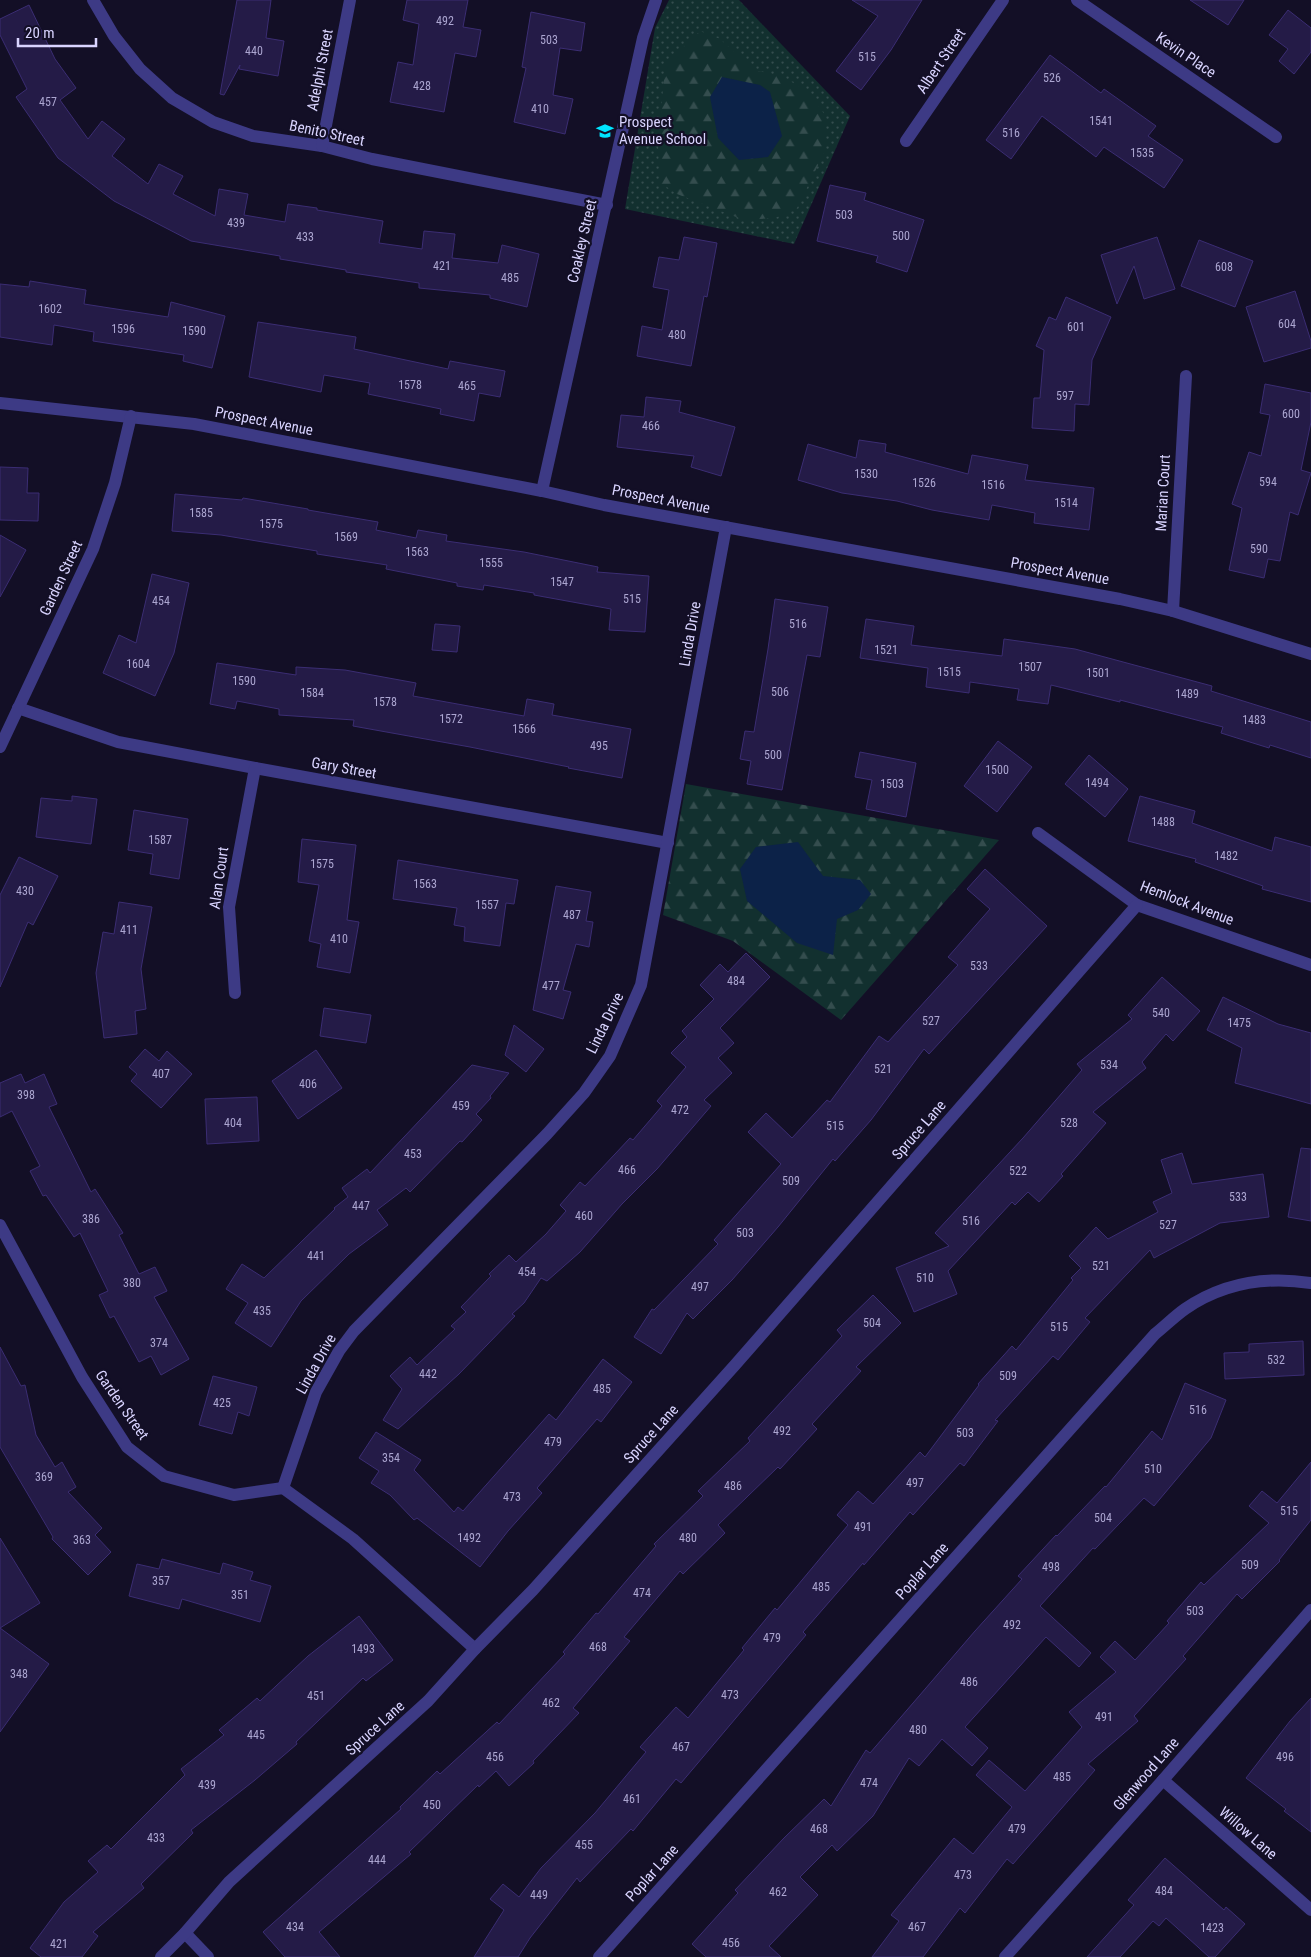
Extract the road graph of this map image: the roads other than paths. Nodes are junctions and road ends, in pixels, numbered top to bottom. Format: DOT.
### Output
graph roads {
  1 [pos="93,0"];
  2 [pos="350,0"];
  3 [pos="656,0"];
  4 [pos="1003,0"];
  5 [pos="1077,0"];
  6 [pos="1276,137"];
  7 [pos="906,141"];
  8 [pos="322,146"];
  9 [pos="607,205"];
  10 [pos="1186,376"];
  11 [pos="0,403"];
  12 [pos="131,416"];
  13 [pos="542,491"];
  14 [pos="726,527"];
  15 [pos="1173,611"];
  16 [pos="1311,654"];
  17 [pos="18,708"];
  18 [pos="0,747"];
  19 [pos="254,768"];
  20 [pos="1038,832"];
  21 [pos="668,843"];
  22 [pos="1137,905"];
  23 [pos="1311,965"];
  24 [pos="235,993"];
  25 [pos="0,1225"];
  26 [pos="1311,1283"];
  27 [pos="283,1488"];
  28 [pos="1311,1610"];
  29 [pos="475,1649"];
  30 [pos="1164,1780"];
  31 [pos="1311,1910"];
  32 [pos="185,1933"];
  33 [pos="161,1957"];
  34 [pos="208,1957"];
  35 [pos="599,1957"];
  36 [pos="1005,1957"];
  1 -- 8 [label="street, Benito Street"];
  2 -- 8 [label="street, Adelphi Street"];
  3 -- 9 [label="street, Coakley Street"];
  4 -- 7 [label="street, Albert Street"];
  5 -- 6 [label="street, Kevin Place"];
  8 -- 9 [label="street, Benito Street"];
  9 -- 13 [label="street, Coakley Street"];
  10 -- 15 [label="street, Marian Court"];
  11 -- 12 [label="street, Prospect Avenue"];
  12 -- 13 [label="street, Prospect Avenue"];
  12 -- 17 [label="street, Garden Street"];
  13 -- 14 [label="street, Prospect Avenue"];
  14 -- 15 [label="street, Prospect Avenue"];
  14 -- 21 [label="street, Linda Drive"];
  15 -- 16 [label="street, Prospect Avenue"];
  17 -- 18 [label="street, Garden Street"];
  17 -- 19 [label="street, Gary Street"];
  19 -- 21 [label="street, Gary Street"];
  19 -- 24 [label="street, Alan Court"];
  20 -- 22 [label="street, Hemlock Avenue"];
  21 -- 27 [label="street, Linda Drive"];
  22 -- 23 [label="street, Hemlock Avenue"];
  22 -- 29 [label="street, Spruce Lane"];
  25 -- 27 [label="street, Garden Street"];
  26 -- 35 [label="street, Poplar Lane"];
  27 -- 29 [label="street"];
  28 -- 30 [label="street, Glenwood Lane"];
  29 -- 32 [label="street, Spruce Lane"];
  30 -- 31 [label="street, Willow Lane"];
  30 -- 36 [label="street, Glenwood Lane"];
  32 -- 33 [label="street, Spruce Lane"];
  32 -- 34 [label="street"];
}
